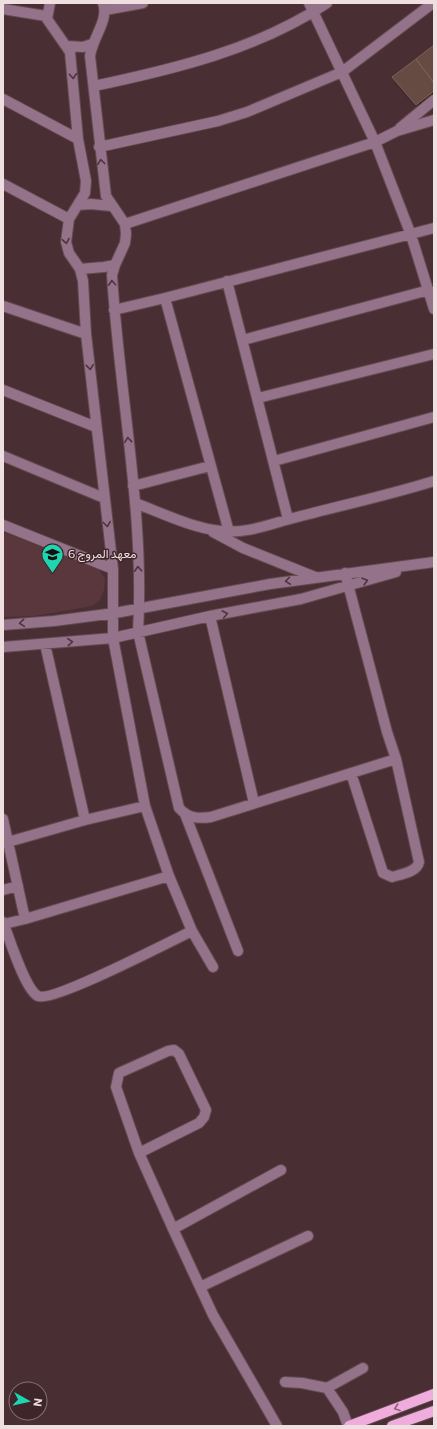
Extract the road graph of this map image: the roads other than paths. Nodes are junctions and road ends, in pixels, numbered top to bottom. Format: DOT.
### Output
graph roads {
  1 [pos="50,3"];
  2 [pos="143,3"];
  3 [pos="327,3"];
  4 [pos="433,3"];
  5 [pos="104,6"];
  6 [pos="311,8"];
  7 [pos="3,9"];
  8 [pos="46,16"];
  9 [pos="92,44"];
  10 [pos="68,46"];
  11 [pos="342,72"];
  12 [pos="94,86"];
  13 [pos="3,99"];
  14 [pos="434,100"];
  15 [pos="434,120"];
  16 [pos="397,131"];
  17 [pos="78,139"];
  18 [pos="375,142"];
  19 [pos="99,147"];
  20 [pos="3,184"];
  21 [pos="78,205"];
  22 [pos="111,206"];
  23 [pos="69,219"];
  24 [pos="125,224"];
  25 [pos="434,228"];
  26 [pos="411,235"];
  27 [pos="114,265"];
  28 [pos="80,269"];
  29 [pos="227,281"];
  30 [pos="429,290"];
  31 [pos="165,298"];
  32 [pos="3,306"];
  33 [pos="434,308"];
  34 [pos="114,310"];
  35 [pos="86,334"];
  36 [pos="243,340"];
  37 [pos="434,354"];
  38 [pos="3,390"];
  39 [pos="258,398"];
  40 [pos="434,417"];
  41 [pos="96,427"];
  42 [pos="3,456"];
  43 [pos="274,460"];
  44 [pos="210,466"];
  45 [pos="434,481"];
  46 [pos="133,486"];
  47 [pos="104,498"];
  48 [pos="135,503"];
  49 [pos="288,519"];
  50 [pos="3,525"];
  51 [pos="206,529"];
  52 [pos="229,532"];
  53 [pos="429,563"];
  54 [pos="113,569"];
  55 [pos="345,573"];
  56 [pos="316,577"];
  57 [pos="348,586"];
  58 [pos="140,608"];
  59 [pos="115,613"];
  60 [pos="210,616"];
  61 [pos="3,625"];
  62 [pos="138,632"];
  63 [pos="113,638"];
  64 [pos="45,644"];
  65 [pos="3,646"];
  66 [pos="396,759"];
  67 [pos="351,773"];
  68 [pos="254,803"];
  69 [pos="145,806"];
  70 [pos="184,814"];
  71 [pos="3,818"];
  72 [pos="84,820"];
  73 [pos="8,842"];
  74 [pos="169,876"];
  75 [pos="18,886"];
  76 [pos="3,890"];
  77 [pos="25,919"];
  78 [pos="3,923"];
  79 [pos="192,931"];
  80 [pos="238,951"];
  81 [pos="212,967"];
  82 [pos="139,1153"];
  83 [pos="280,1170"];
  84 [pos="173,1229"];
  85 [pos="308,1236"];
  86 [pos="200,1287"];
  87 [pos="363,1368"];
  88 [pos="285,1382"];
  89 [pos="327,1388"];
  90 [pos="434,1394"];
  91 [pos="434,1410"];
  92 [pos="277,1426"];
  93 [pos="348,1426"];
  94 [pos="392,1426"];
  1 -- 8 [label="street"];
  2 -- 5 [label="street"];
  3 -- 6 [label="street"];
  4 -- 11 [label="street"];
  5 -- 9 [label="street"];
  6 -- 11 [label="street"];
  6 -- 12 [label="street"];
  7 -- 8 [label="street"];
  8 -- 10 [label="street"];
  9 -- 10 [label="street"];
  9 -- 12 [label="street"];
  10 -- 17 [label="street, one-way"];
  11 -- 18 [label="street"];
  11 -- 19 [label="street"];
  12 -- 19 [label="street"];
  13 -- 17 [label="street"];
  14 -- 16 [label="street"];
  15 -- 16 [label="street"];
  16 -- 18 [label="street"];
  17 -- 21 [label="street"];
  18 -- 24 [label="street"];
  18 -- 26 [label="street"];
  22 -- 19 [label="street, one-way"];
  20 -- 23 [label="street"];
  21 -- 22 [label="street"];
  21 -- 23 [label="street"];
  22 -- 24 [label="street"];
  23 -- 28 [label="street, one-way"];
  24 -- 27 [label="street"];
  25 -- 26 [label="street"];
  26 -- 29 [label="street"];
  26 -- 30 [label="street"];
  27 -- 28 [label="street"];
  34 -- 27 [label="street, one-way"];
  28 -- 35 [label="street"];
  29 -- 31 [label="street"];
  29 -- 36 [label="street"];
  30 -- 33 [label="street"];
  30 -- 36 [label="street"];
  31 -- 34 [label="street"];
  31 -- 44 [label="street"];
  32 -- 35 [label="street"];
  46 -- 34 [label="street, one-way"];
  35 -- 41 [label="street, one-way"];
  36 -- 39 [label="street"];
  37 -- 39 [label="street"];
  38 -- 41 [label="street"];
  39 -- 43 [label="street"];
  40 -- 43 [label="street"];
  41 -- 47 [label="street"];
  42 -- 47 [label="street"];
  43 -- 49 [label="street"];
  44 -- 46 [label="street"];
  44 -- 52 [label="street"];
  45 -- 49 [label="street"];
  46 -- 48 [label="street"];
  47 -- 54 [label="street, one-way"];
  48 -- 51 [label="street"];
  58 -- 48 [label="street, one-way"];
  49 -- 52 [label="street"];
  50 -- 54 [label="street"];
  51 -- 52 [label="street"];
  51 -- 56 [label="street"];
  53 -- 55 [label="street"];
  57 -- 53 [label="street, one-way"];
  54 -- 59 [label="street"];
  55 -- 56 [label="street"];
  55 -- 57 [label="street"];
  56 -- 58 [label="street, one-way"];
  60 -- 57 [label="street, one-way"];
  57 -- 66 [label="street"];
  58 -- 59 [label="street"];
  58 -- 62 [label="street"];
  59 -- 61 [label="street, one-way"];
  59 -- 63 [label="street"];
  60 -- 62 [label="street"];
  60 -- 68 [label="street"];
  62 -- 63 [label="street"];
  62 -- 70 [label="street"];
  64 -- 63 [label="street, one-way"];
  63 -- 69 [label="street"];
  64 -- 65 [label="street"];
  64 -- 72 [label="street"];
  66 -- 67 [label="street"];
  66 -- 67 [label="street"];
  67 -- 68 [label="street"];
  68 -- 70 [label="street"];
  69 -- 72 [label="street"];
  69 -- 74 [label="street"];
  70 -- 80 [label="street"];
  71 -- 73 [label="street"];
  72 -- 73 [label="street"];
  73 -- 75 [label="street"];
  74 -- 77 [label="street"];
  74 -- 79 [label="street"];
  75 -- 76 [label="street"];
  75 -- 77 [label="street"];
  77 -- 78 [label="street"];
  78 -- 79 [label="street"];
  79 -- 81 [label="street"];
  82 -- 82 [label="street"];
  82 -- 84 [label="street"];
  83 -- 84 [label="street"];
  84 -- 86 [label="street"];
  85 -- 86 [label="street"];
  86 -- 92 [label="street"];
  87 -- 89 [label="street"];
  88 -- 89 [label="street"];
  89 -- 93 [label="street"];
  90 -- 93 [label="main road, one-way"];
  91 -- 94 [label="main road"];
}
